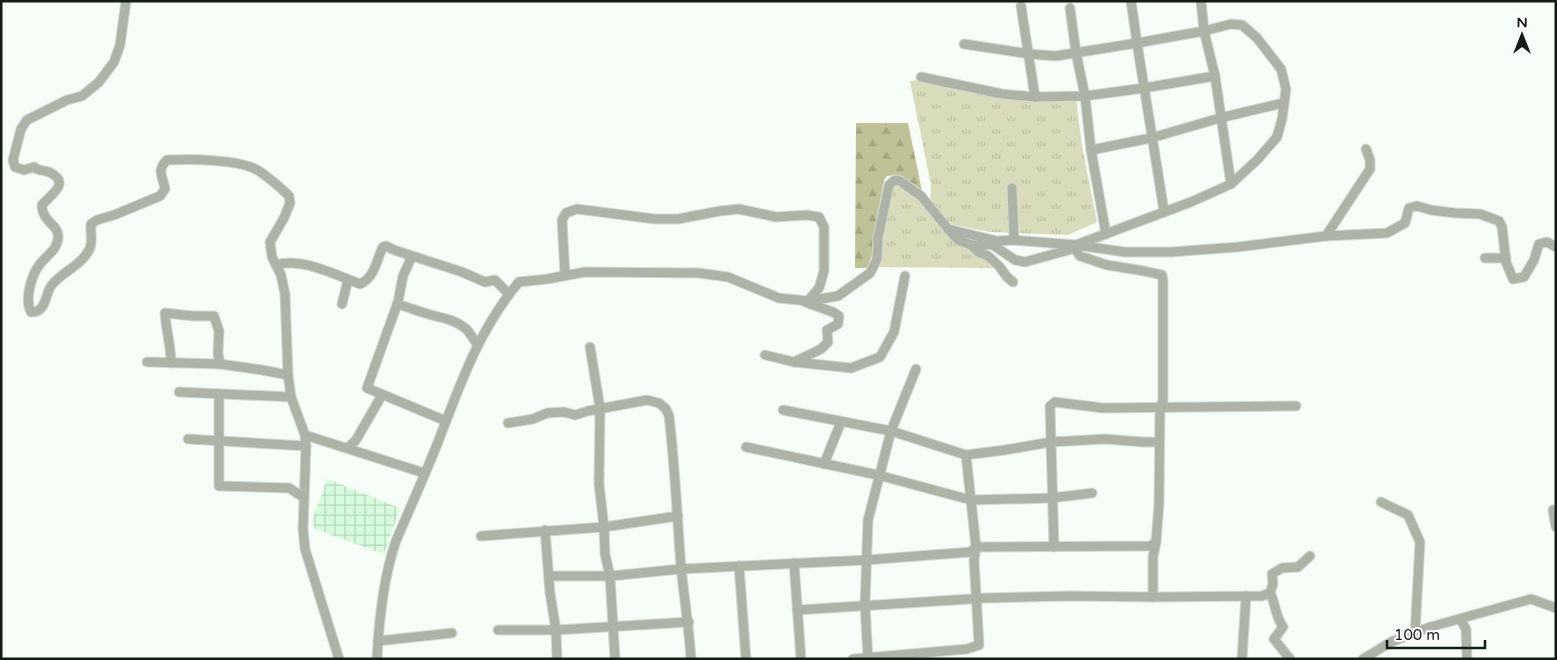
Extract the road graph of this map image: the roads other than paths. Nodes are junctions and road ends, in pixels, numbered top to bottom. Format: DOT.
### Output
graph roads {
  1 [pos="126,1"];
  2 [pos="1131,1"];
  3 [pos="1201,1"];
  4 [pos="1021,6"];
  5 [pos="1070,8"];
  6 [pos="1204,31"];
  7 [pos="1137,43"];
  8 [pos="964,44"];
  9 [pos="1076,53"];
  10 [pos="1030,54"];
  11 [pos="1215,76"];
  12 [pos="921,77"];
  13 [pos="1144,88"];
  14 [pos="1085,96"];
  15 [pos="1036,97"];
  16 [pos="1283,104"];
  17 [pos="1220,118"];
  18 [pos="1151,138"];
  19 [pos="1366,149"];
  20 [pos="1092,150"];
  21 [pos="1230,184"];
  22 [pos="1012,188"];
  23 [pos="1164,211"];
  24 [pos="948,229"];
  25 [pos="1106,234"];
  26 [pos="1326,236"];
  27 [pos="1014,240"];
  28 [pos="971,245"];
  29 [pos="1075,247"];
  30 [pos="1556,247"];
  31 [pos="412,256"];
  32 [pos="1485,258"];
  33 [pos="1506,258"];
  34 [pos="276,265"];
  35 [pos="565,275"];
  36 [pos="904,276"];
  37 [pos="348,280"];
  38 [pos="1013,282"];
  39 [pos="509,294"];
  40 [pos="805,301"];
  41 [pos="342,304"];
  42 [pos="397,304"];
  43 [pos="477,344"];
  44 [pos="590,347"];
  45 [pos="765,355"];
  46 [pos="148,362"];
  47 [pos="794,362"];
  48 [pos="171,363"];
  49 [pos="220,364"];
  50 [pos="916,369"];
  51 [pos="288,375"];
  52 [pos="179,392"];
  53 [pos="220,394"];
  54 [pos="382,395"];
  55 [pos="291,397"];
  56 [pos="1296,406"];
  57 [pos="1160,407"];
  58 [pos="600,408"];
  59 [pos="783,410"];
  60 [pos="446,421"];
  61 [pos="508,422"];
  62 [pos="841,422"];
  63 [pos="891,431"];
  64 [pos="305,435"];
  65 [pos="188,439"];
  66 [pos="219,440"];
  67 [pos="1051,442"];
  68 [pos="1159,442"];
  69 [pos="306,446"];
  70 [pos="746,447"];
  71 [pos="348,448"];
  72 [pos="966,455"];
  73 [pos="824,464"];
  74 [pos="424,474"];
  75 [pos="878,475"];
  76 [pos="1092,493"];
  77 [pos="303,497"];
  78 [pos="1052,498"];
  79 [pos="971,500"];
  80 [pos="1381,502"];
  81 [pos="1553,510"];
  82 [pos="678,516"];
  83 [pos="604,527"];
  84 [pos="1556,527"];
  85 [pos="545,530"];
  86 [pos="482,536"];
  87 [pos="1156,542"];
  88 [pos="976,547"];
  89 [pos="1054,547"];
  90 [pos="1310,556"];
  91 [pos="866,560"];
  92 [pos="794,563"];
  93 [pos="739,566"];
  94 [pos="681,569"];
  95 [pos="550,576"];
  96 [pos="610,576"];
  97 [pos="1270,593"];
  98 [pos="1246,596"];
  99 [pos="1153,597"];
  100 [pos="977,599"];
  101 [pos="865,606"];
  102 [pos="1556,608"];
  103 [pos="797,610"];
  104 [pos="1460,619"];
  105 [pos="689,622"];
  106 [pos="613,626"];
  107 [pos="498,630"];
  108 [pos="556,630"];
  109 [pos="452,633"];
  110 [pos="1415,633"];
  111 [pos="378,642"];
  112 [pos="868,658"];
  113 [pos="339,659"];
  114 [pos="376,659"];
  115 [pos="557,659"];
  116 [pos="615,659"];
  117 [pos="691,659"];
  118 [pos="746,659"];
  119 [pos="801,659"];
  120 [pos="853,659"];
  121 [pos="1242,659"];
  122 [pos="1290,659"];
  123 [pos="1363,659"];
  124 [pos="1467,659"];
  1 -- 34 [label="street"];
  2 -- 7 [label="street"];
  3 -- 6 [label="street"];
  4 -- 10 [label="street"];
  5 -- 9 [label="street"];
  6 -- 7 [label="street"];
  6 -- 11 [label="street"];
  6 -- 16 [label="street"];
  7 -- 9 [label="street"];
  7 -- 13 [label="street"];
  8 -- 10 [label="street"];
  9 -- 10 [label="street"];
  9 -- 14 [label="street"];
  10 -- 15 [label="street"];
  11 -- 13 [label="street"];
  11 -- 17 [label="street"];
  12 -- 15 [label="street"];
  13 -- 14 [label="street"];
  13 -- 18 [label="street"];
  14 -- 15 [label="street"];
  14 -- 20 [label="street"];
  16 -- 17 [label="street"];
  16 -- 21 [label="street"];
  17 -- 18 [label="street"];
  17 -- 21 [label="street"];
  18 -- 20 [label="street"];
  18 -- 23 [label="street"];
  19 -- 26 [label="street"];
  20 -- 25 [label="street"];
  21 -- 23 [label="street"];
  22 -- 27 [label="street"];
  23 -- 25 [label="street"];
  24 -- 27 [label="street"];
  24 -- 28 [label="street"];
  24 -- 40 [label="street"];
  25 -- 29 [label="street"];
  26 -- 29 [label="street"];
  26 -- 33 [label="street"];
  27 -- 29 [label="street"];
  28 -- 29 [label="street"];
  28 -- 38 [label="street"];
  29 -- 57 [label="street"];
  30 -- 33 [label="street"];
  31 -- 37 [label="street"];
  31 -- 39 [label="street"];
  31 -- 42 [label="street"];
  32 -- 33 [label="street"];
  34 -- 37 [label="street"];
  34 -- 51 [label="street"];
  35 -- 39 [label="street"];
  35 -- 40 [label="street"];
  35 -- 40 [label="street"];
  36 -- 47 [label="street"];
  37 -- 41 [label="street"];
  39 -- 43 [label="street"];
  40 -- 47 [label="street"];
  42 -- 43 [label="street"];
  42 -- 54 [label="street"];
  43 -- 60 [label="street"];
  44 -- 58 [label="street"];
  45 -- 47 [label="street"];
  46 -- 48 [label="street"];
  48 -- 49 [label="street"];
  48 -- 49 [label="street"];
  49 -- 51 [label="street"];
  50 -- 63 [label="street"];
  51 -- 55 [label="street"];
  52 -- 53 [label="street"];
  53 -- 55 [label="street"];
  53 -- 66 [label="street"];
  54 -- 60 [label="street"];
  54 -- 71 [label="street"];
  55 -- 64 [label="street"];
  56 -- 57 [label="street"];
  57 -- 67 [label="street"];
  57 -- 68 [label="street"];
  58 -- 61 [label="street"];
  58 -- 82 [label="street"];
  58 -- 83 [label="street"];
  59 -- 62 [label="street"];
  60 -- 74 [label="street"];
  62 -- 63 [label="street"];
  62 -- 73 [label="street"];
  63 -- 72 [label="street"];
  63 -- 75 [label="street"];
  64 -- 69 [label="street"];
  64 -- 71 [label="street"];
  65 -- 66 [label="street"];
  66 -- 69 [label="street"];
  66 -- 77 [label="street"];
  67 -- 68 [label="street"];
  67 -- 72 [label="street"];
  67 -- 78 [label="street"];
  68 -- 87 [label="street"];
  69 -- 77 [label="street"];
  70 -- 73 [label="street"];
  71 -- 74 [label="street"];
  72 -- 79 [label="street"];
  73 -- 75 [label="street"];
  74 -- 111 [label="street"];
  75 -- 79 [label="street"];
  75 -- 91 [label="street"];
  76 -- 78 [label="street"];
  77 -- 113 [label="street"];
  78 -- 79 [label="street"];
  78 -- 89 [label="street"];
  79 -- 88 [label="street"];
  80 -- 110 [label="street"];
  81 -- 84 [label="street"];
  82 -- 83 [label="street"];
  82 -- 94 [label="street"];
  83 -- 85 [label="street"];
  83 -- 96 [label="street"];
  85 -- 86 [label="street"];
  85 -- 95 [label="street"];
  87 -- 89 [label="street"];
  87 -- 99 [label="street"];
  88 -- 89 [label="street"];
  88 -- 91 [label="street"];
  88 -- 100 [label="street"];
  90 -- 97 [label="street"];
  91 -- 92 [label="street"];
  91 -- 101 [label="street"];
  92 -- 93 [label="street"];
  92 -- 103 [label="street"];
  93 -- 94 [label="street"];
  93 -- 118 [label="street"];
  94 -- 96 [label="street"];
  94 -- 105 [label="street"];
  95 -- 96 [label="street"];
  95 -- 108 [label="street"];
  96 -- 106 [label="street"];
  97 -- 98 [label="street"];
  97 -- 122 [label="street"];
  98 -- 99 [label="street"];
  98 -- 121 [label="street"];
  99 -- 100 [label="street"];
  100 -- 101 [label="street"];
  100 -- 112 [label="street"];
  101 -- 103 [label="street"];
  101 -- 112 [label="street"];
  102 -- 104 [label="street"];
  103 -- 119 [label="street"];
  104 -- 110 [label="street"];
  104 -- 124 [label="street"];
  105 -- 106 [label="street"];
  105 -- 117 [label="street"];
  106 -- 108 [label="street"];
  106 -- 116 [label="street"];
  107 -- 108 [label="street"];
  108 -- 115 [label="street"];
  109 -- 111 [label="street"];
  110 -- 123 [label="street"];
  111 -- 114 [label="street"];
  112 -- 120 [label="street"];
}
